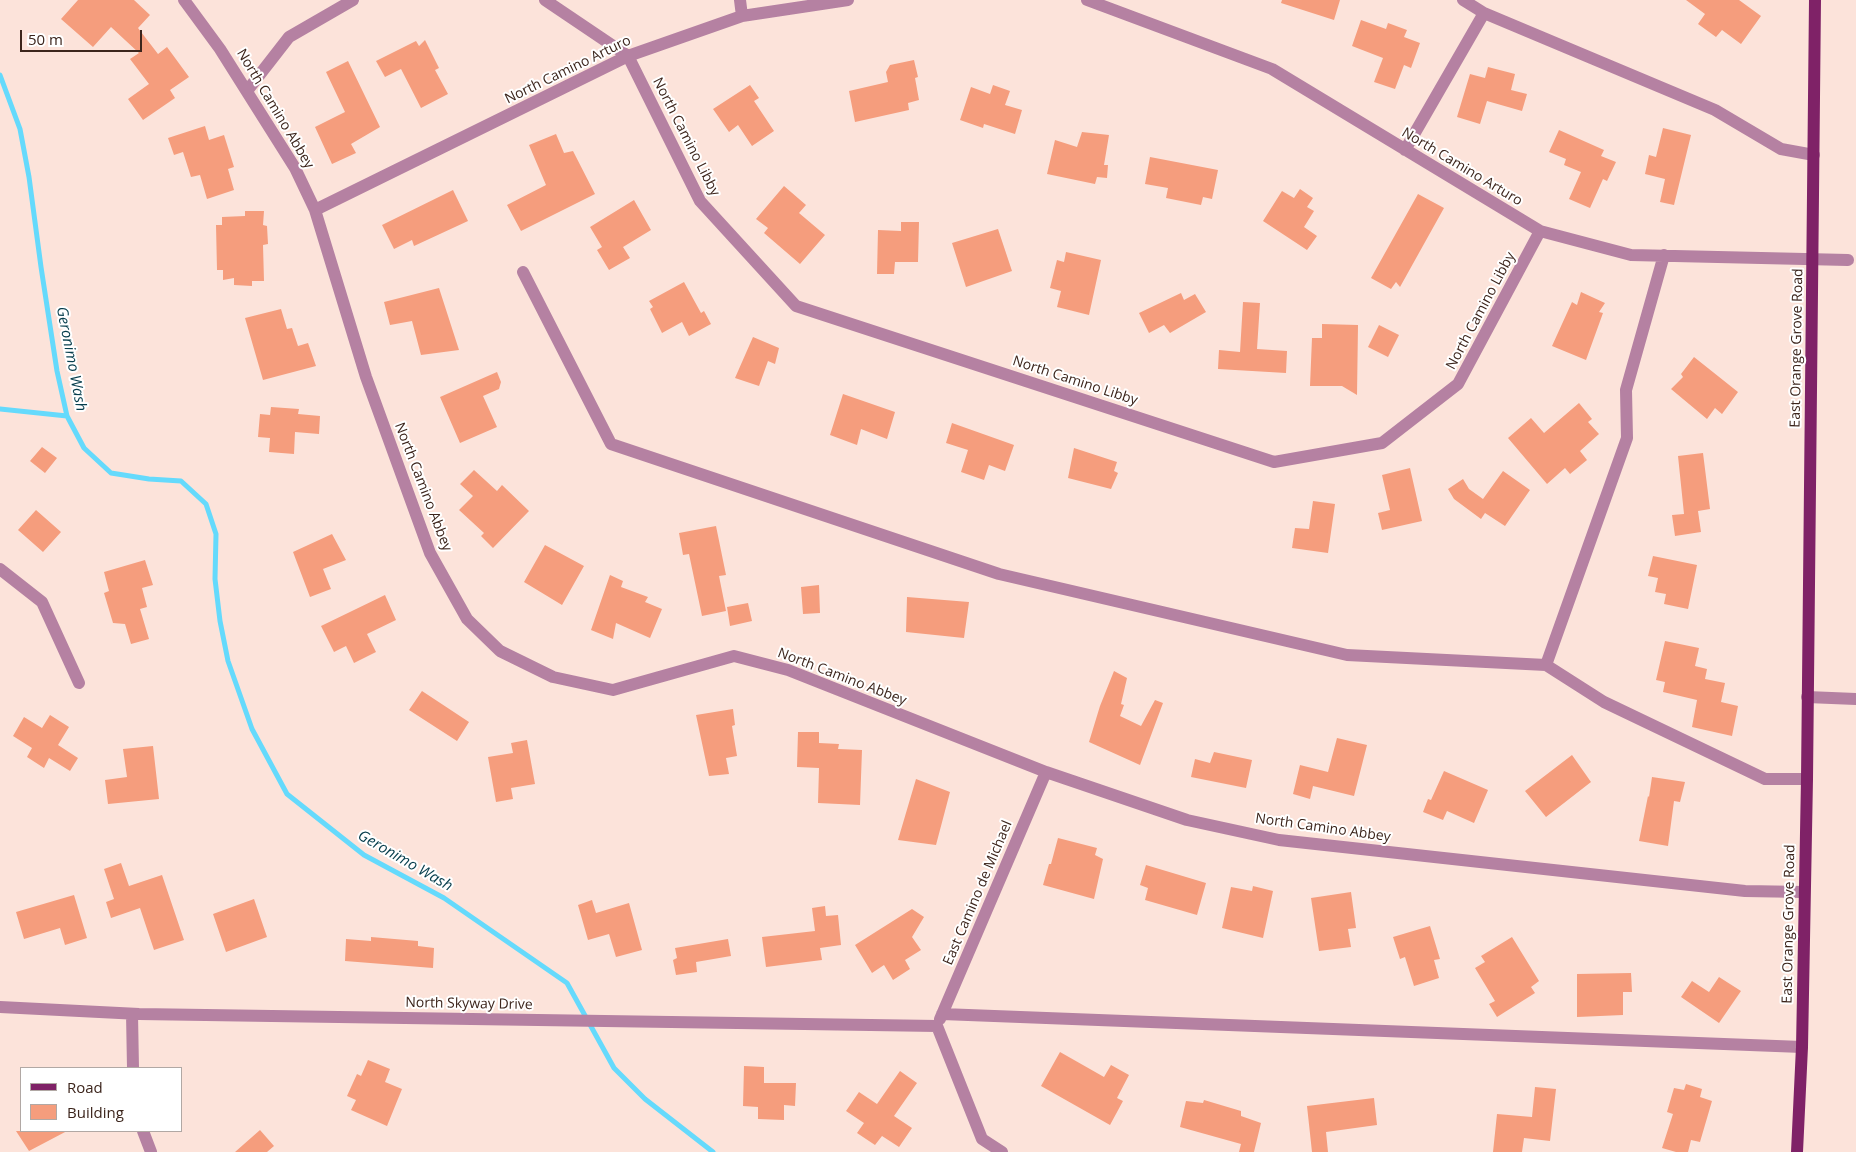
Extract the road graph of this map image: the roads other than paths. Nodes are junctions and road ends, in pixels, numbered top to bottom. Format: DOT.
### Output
graph roads {
  1 [pos="184,0"];
  2 [pos="353,0"];
  3 [pos="545,0"];
  4 [pos="740,0"];
  5 [pos="848,0"];
  6 [pos="1087,0"];
  7 [pos="1463,0"];
  8 [pos="1815,0"];
  9 [pos="1484,13"];
  10 [pos="742,16"];
  11 [pos="628,56"];
  12 [pos="246,91"];
  13 [pos="1405,150"];
  14 [pos="1814,155"];
  15 [pos="315,210"];
  16 [pos="1540,231"];
  17 [pos="1664,256"];
  18 [pos="1813,259"];
  19 [pos="1853,259"];
  20 [pos="523,272"];
  21 [pos="0,569"];
  22 [pos="1546,665"];
  23 [pos="78,683"];
  24 [pos="1807,697"];
  25 [pos="1856,699"];
  26 [pos="1046,772"];
  27 [pos="1807,779"];
  28 [pos="1804,892"];
  29 [pos="0,1007"];
  30 [pos="132,1014"];
  31 [pos="942,1014"];
  32 [pos="937,1026"];
  33 [pos="1802,1047"];
  34 [pos="134,1067"];
  35 [pos="143,1132"];
  36 [pos="151,1152"];
  37 [pos="1002,1152"];
  38 [pos="1797,1152"];
  1 -- 12 [label="street, North Camino Abbey"];
  2 -- 12 [label="street"];
  3 -- 11 [label="street"];
  4 -- 10 [label="street"];
  5 -- 10 [label="street, North Camino Arturo"];
  6 -- 13 [label="street, North Camino Arturo"];
  7 -- 9 [label="street"];
  8 -- 14 [label="main road, East Orange Grove Road"];
  9 -- 13 [label="street"];
  9 -- 14 [label="street"];
  10 -- 11 [label="street, North Camino Arturo"];
  11 -- 15 [label="street, North Camino Arturo"];
  11 -- 16 [label="street, North Camino Libby"];
  12 -- 15 [label="street, North Camino Abbey"];
  13 -- 16 [label="street, North Camino Arturo"];
  14 -- 18 [label="main road, East Orange Grove Road"];
  15 -- 26 [label="street, North Camino Abbey"];
  16 -- 17 [label="street, North Camino Arturo"];
  17 -- 18 [label="street, North Camino Arturo"];
  17 -- 22 [label="street"];
  18 -- 19 [label="street, North Camino Arturo"];
  18 -- 24 [label="main road, East Orange Grove Road"];
  20 -- 22 [label="street"];
  21 -- 23 [label="street"];
  22 -- 27 [label="street"];
  24 -- 25 [label="street"];
  24 -- 27 [label="main road, East Orange Grove Road"];
  26 -- 28 [label="street, North Camino Abbey"];
  26 -- 31 [label="street, East Camino de Michael"];
  27 -- 28 [label="main road, East Orange Grove Road"];
  28 -- 33 [label="main road, East Orange Grove Road"];
  29 -- 30 [label="street, North Skyway Drive"];
  30 -- 32 [label="street, North Skyway Drive"];
  30 -- 34 [label="street"];
  31 -- 32 [label="street, East Camino de Michael"];
  31 -- 33 [label="street"];
  32 -- 37 [label="street"];
  33 -- 38 [label="main road, East Orange Grove Road"];
  35 -- 36 [label="street"];
}
